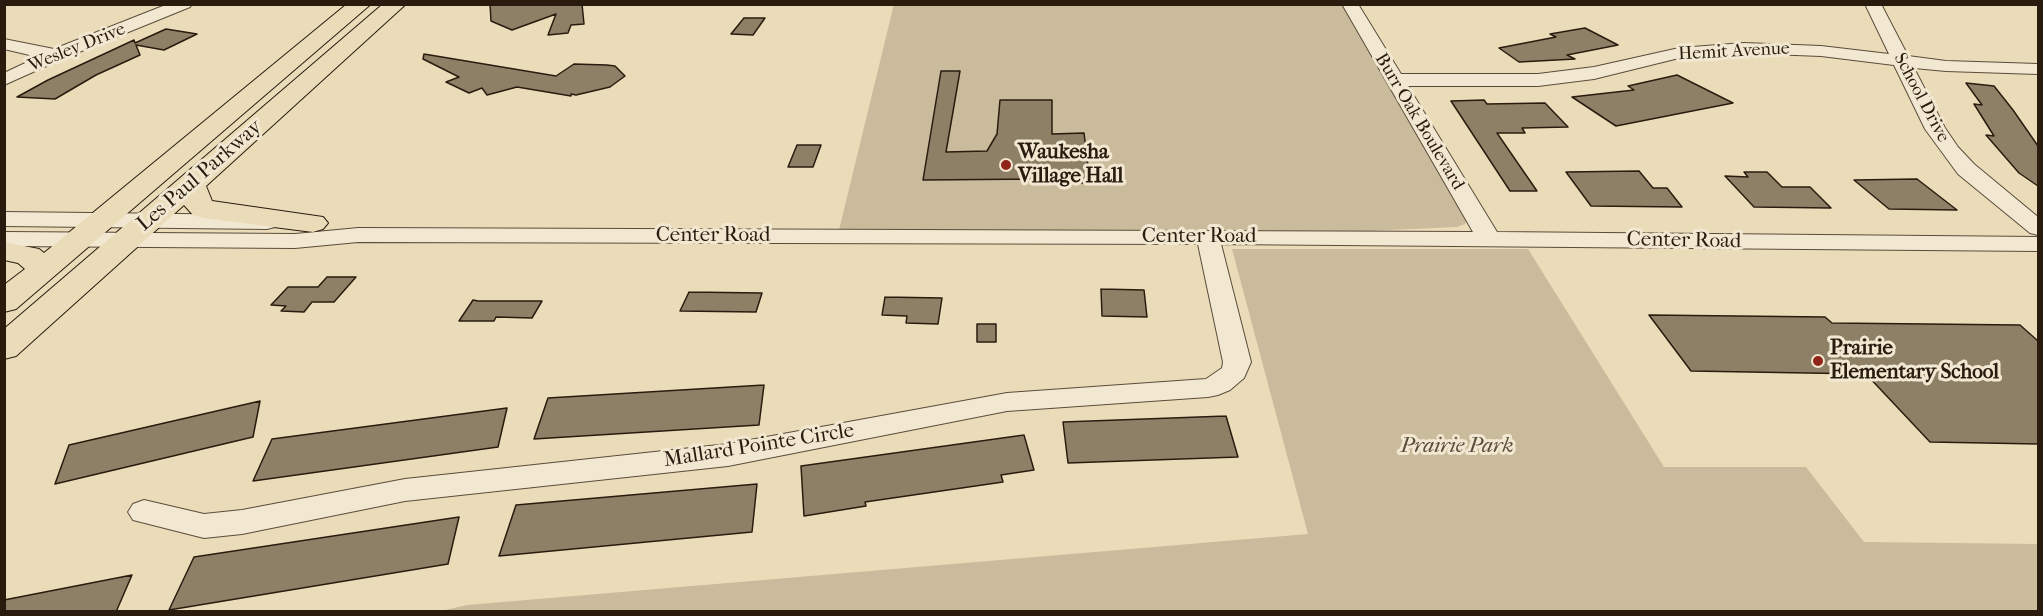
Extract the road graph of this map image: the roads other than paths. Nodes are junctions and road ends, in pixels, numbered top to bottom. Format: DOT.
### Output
graph roads {
  1 [pos="184,4"];
  2 [pos="361,4"];
  3 [pos="396,4"];
  4 [pos="1350,4"];
  5 [pos="1873,4"];
  6 [pos="4,44"];
  7 [pos="56,55"];
  8 [pos="1900,61"];
  9 [pos="2038,69"];
  10 [pos="4,80"];
  11 [pos="1395,80"];
  12 [pos="191,184"];
  13 [pos="4,219"];
  14 [pos="313,223"];
  15 [pos="123,228"];
  16 [pos="2038,228"];
  17 [pos="358,235"];
  18 [pos="1208,237"];
  19 [pos="4,239"];
  20 [pos="79,239"];
  21 [pos="1489,239"];
  22 [pos="2038,244"];
  23 [pos="4,250"];
  24 [pos="44,269"];
  25 [pos="4,302"];
  26 [pos="4,333"];
  27 [pos="4,348"];
  28 [pos="144,512"];
  1 -- 7 [label="street, Wesley Drive"];
  2 -- 15 [label="main road"];
  3 -- 12 [label="main road, Les Paul Parkway"];
  4 -- 11 [label="street, Burr Oak Boulevard"];
  5 -- 8 [label="street, School Drive"];
  6 -- 7 [label="street"];
  7 -- 10 [label="street, Wesley Drive"];
  8 -- 9 [label="street, Hemit Avenue"];
  8 -- 11 [label="street, Hemit Avenue"];
  8 -- 16 [label="street, School Drive"];
  11 -- 21 [label="street, Burr Oak Boulevard"];
  12 -- 14 [label="main road"];
  12 -- 15 [label="main road, Les Paul Parkway"];
  13 -- 15 [label="street, Center Road"];
  14 -- 15 [label="street, Center Road"];
  14 -- 17 [label="street, Center Road"];
  15 -- 17 [label="street, Center Road"];
  15 -- 20 [label="main road, Les Paul Parkway"];
  15 -- 26 [label="main road"];
  15 -- 27 [label="main road, Les Paul Parkway"];
  17 -- 18 [label="street, Center Road"];
  18 -- 21 [label="street, Center Road"];
  18 -- 28 [label="street, Mallard Pointe Circle"];
  19 -- 20 [label="street"];
  20 -- 24 [label="main road, Les Paul Parkway"];
  21 -- 22 [label="street, Center Road"];
  23 -- 24 [label="main road"];
  24 -- 25 [label="main road, Les Paul Parkway"];
}
